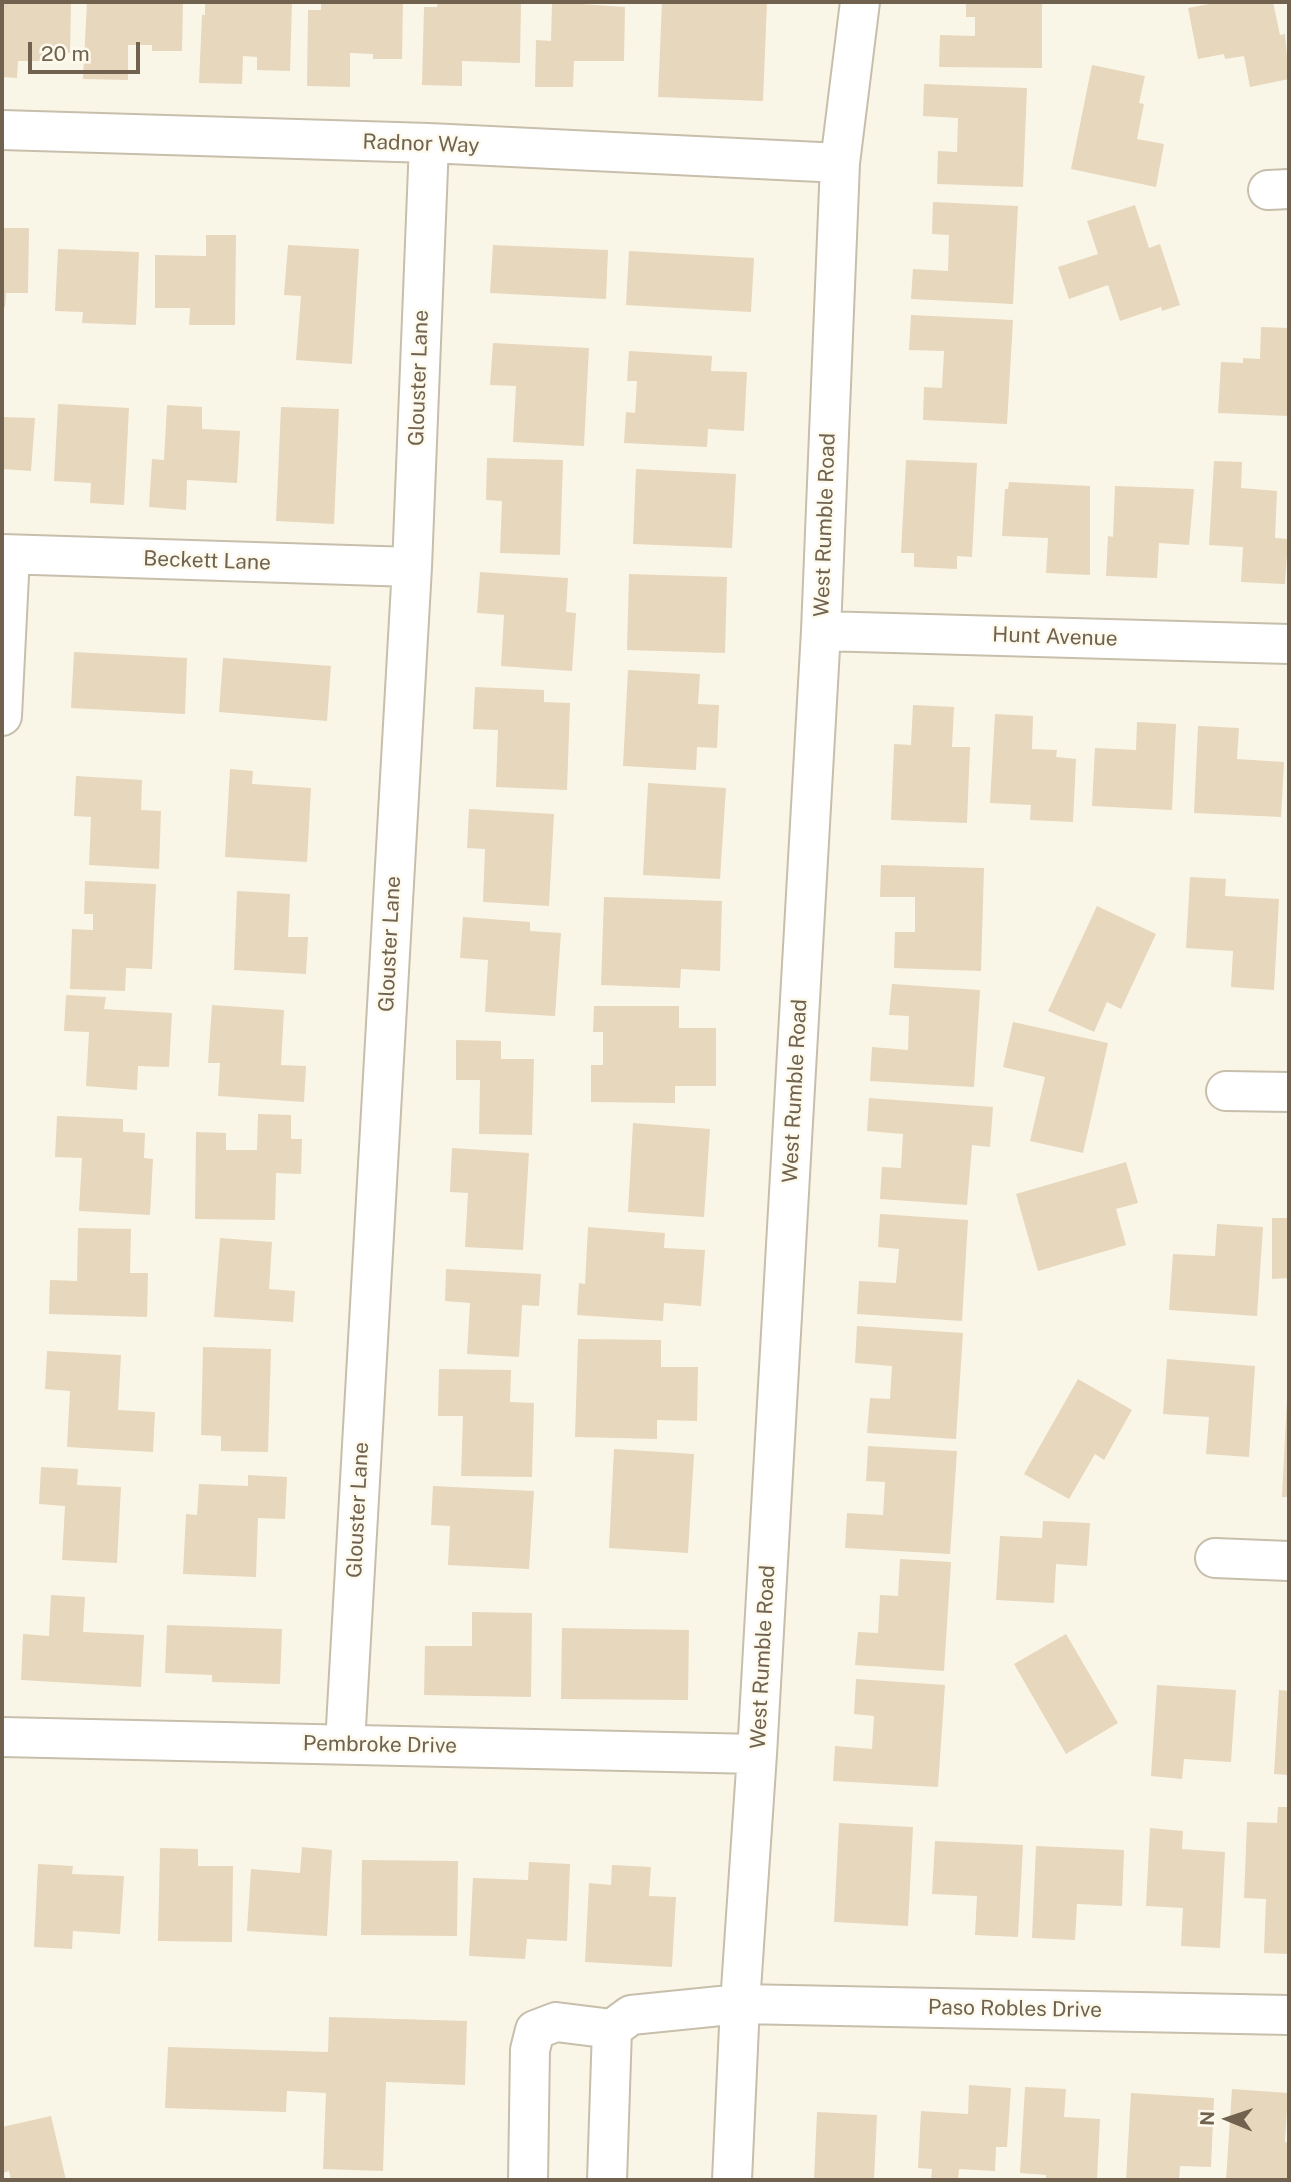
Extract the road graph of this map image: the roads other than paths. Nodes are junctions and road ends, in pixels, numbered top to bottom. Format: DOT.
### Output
graph roads {
  1 [pos="860,2"];
  2 [pos="2,130"];
  3 [pos="429,143"];
  4 [pos="840,163"];
  5 [pos="6,554"];
  6 [pos="412,567"];
  7 [pos="821,631"];
  8 [pos="1289,644"];
  9 [pos="2,716"];
  10 [pos="1226,1091"];
  11 [pos="1289,1092"];
  12 [pos="1215,1558"];
  13 [pos="1289,1561"];
  14 [pos="2,1737"];
  15 [pos="345,1744"];
  16 [pos="757,1754"];
  17 [pos="740,2004"];
  18 [pos="1289,2015"];
  19 [pos="612,2029"];
  20 [pos="527,2180"];
  21 [pos="607,2180"];
  22 [pos="732,2180"];
  1 -- 4 [label="street, West Rumble Road"];
  2 -- 3 [label="street, Radnor Way"];
  3 -- 4 [label="street, Radnor Way"];
  3 -- 6 [label="street, Glouster Lane"];
  4 -- 7 [label="street, West Rumble Road"];
  5 -- 6 [label="street, Beckett Lane"];
  5 -- 9 [label="street"];
  6 -- 15 [label="street, Glouster Lane"];
  7 -- 8 [label="street, Hunt Avenue"];
  7 -- 16 [label="street, West Rumble Road"];
  10 -- 11 [label="street"];
  12 -- 13 [label="street"];
  14 -- 15 [label="street, Pembroke Drive"];
  15 -- 16 [label="street, Pembroke Drive"];
  16 -- 17 [label="street, West Rumble Road"];
  17 -- 18 [label="street, Paso Robles Drive"];
  17 -- 19 [label="street, Paso Robles Drive"];
  17 -- 22 [label="street, West Rumble Road"];
  19 -- 20 [label="street"];
  19 -- 21 [label="street"];
}
